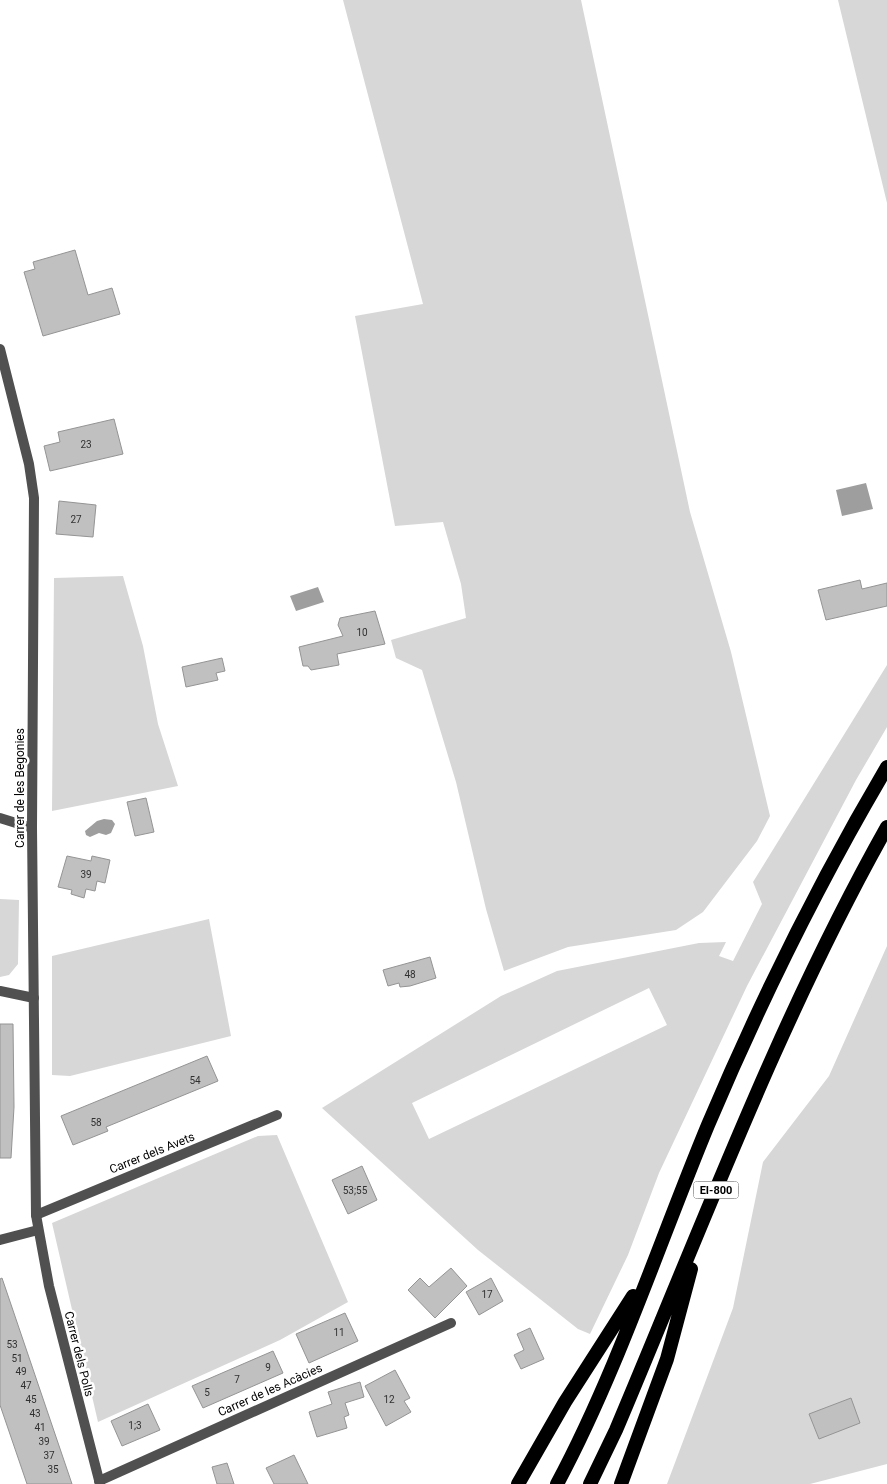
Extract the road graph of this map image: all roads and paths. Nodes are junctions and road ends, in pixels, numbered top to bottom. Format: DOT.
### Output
graph roads {
  1 [pos="0,349"];
  2 [pos="887,767"];
  3 [pos="0,818"];
  4 [pos="887,827"];
  5 [pos="32,828"];
  6 [pos="0,990"];
  7 [pos="34,998"];
  8 [pos="277,1115"];
  9 [pos="36,1215"];
  10 [pos="38,1230"];
  11 [pos="698,1235"];
  12 [pos="0,1240"];
  13 [pos="650,1270"];
  14 [pos="451,1323"];
  15 [pos="99,1482"];
  16 [pos="518,1484"];
  17 [pos="558,1484"];
  18 [pos="590,1484"];
  19 [pos="621,1484"];
  1 -- 5 [label="street, Carrer de les Begonies"];
  2 -- 13 [label="highway, EI-800"];
  3 -- 5 [label="street"];
  4 -- 11 [label="highway, EI-800"];
  5 -- 7 [label="street, Carrer de les Begonies"];
  6 -- 7 [label="street"];
  7 -- 9 [label="street, Carrer de les Begonies"];
  8 -- 9 [label="street, Carrer dels Avets"];
  9 -- 10 [label="street, Carrer de les Begonies"];
  10 -- 12 [label="street"];
  10 -- 15 [label="street, Carrer dels Polls"];
  11 -- 18 [label="highway, EI-800"];
  11 -- 19 [label="highway"];
  13 -- 16 [label="highway"];
  13 -- 17 [label="highway, EI-800"];
  14 -- 15 [label="street, Carrer de les Acàcies"];
}
